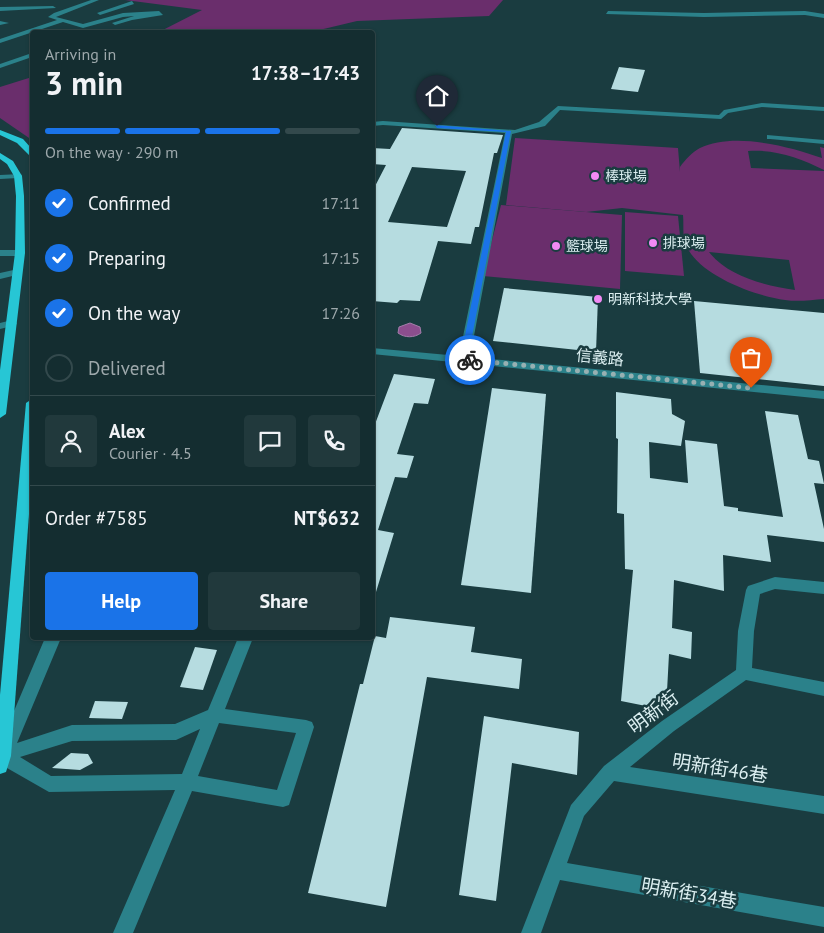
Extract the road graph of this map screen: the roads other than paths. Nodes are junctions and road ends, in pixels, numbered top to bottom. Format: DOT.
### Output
graph roads {
  1 [pos="96,0"];
  2 [pos="113,2"];
  3 [pos="132,3"];
  4 [pos="53,8"];
  5 [pos="0,10"];
  6 [pos="608,13"];
  7 [pos="97,14"];
  8 [pos="824,16"];
  9 [pos="64,20"];
  10 [pos="80,23"];
  11 [pos="115,23"];
  12 [pos="34,30"];
  13 [pos="60,30"];
  14 [pos="30,31"];
  15 [pos="30,39"];
  16 [pos="0,41"];
  17 [pos="0,48"];
  18 [pos="30,57"];
  19 [pos="0,66"];
  20 [pos="824,109"];
  21 [pos="375,124"];
  22 [pos="509,131"];
  23 [pos="0,132"];
  24 [pos="770,137"];
  25 [pos="824,142"];
  26 [pos="30,151"];
  27 [pos="0,155"];
  28 [pos="18,176"];
  29 [pos="0,177"];
  30 [pos="0,253"];
  31 [pos="20,253"];
  32 [pos="18,272"];
  33 [pos="0,276"];
  34 [pos="12,324"];
  35 [pos="0,326"];
  36 [pos="375,351"];
  37 [pos="464,360"];
  38 [pos="824,395"];
  39 [pos="0,414"];
  40 [pos="30,426"];
  41 [pos="824,588"];
  42 [pos="52,640"];
  43 [pos="244,640"];
  44 [pos="744,673"];
  45 [pos="824,689"];
  46 [pos="214,715"];
  47 [pos="1,759"];
  48 [pos="610,772"];
  49 [pos="187,782"];
  50 [pos="824,805"];
  51 [pos="554,870"];
  52 [pos="824,917"];
  53 [pos="123,933"];
  54 [pos="531,933"];
  1 -- 9 [label="street"];
  2 -- 9 [label="street"];
  3 -- 7 [label="street"];
  4 -- 5 [label="street"];
  6 -- 8 [label="street"];
  9 -- 10 [label="street"];
  9 -- 12 [label="street"];
  10 -- 11 [label="street"];
  10 -- 13 [label="street"];
  14 -- 16 [label="street"];
  15 -- 17 [label="street"];
  18 -- 19 [label="street"];
  20 -- 22 [label="street"];
  21 -- 22 [label="street"];
  22 -- 37 [label="street"];
  23 -- 26 [label="main road"];
  24 -- 25 [label="street"];
  27 -- 28 [label="main road"];
  28 -- 29 [label="street"];
  28 -- 31 [label="main road"];
  30 -- 31 [label="street"];
  31 -- 32 [label="main road"];
  32 -- 33 [label="street"];
  32 -- 34 [label="main road"];
  34 -- 35 [label="street"];
  34 -- 39 [label="main road"];
  36 -- 37 [label="street, 信義路"];
  37 -- 38 [label="street, 信義路"];
  40 -- 47 [label="main road"];
  41 -- 44 [label="street"];
  42 -- 47 [label="street"];
  43 -- 46 [label="street"];
  44 -- 45 [label="street"];
  44 -- 48 [label="street, 明新街"];
  46 -- 47 [label="street"];
  46 -- 49 [label="street"];
  46 -- 49 [label="street"];
  47 -- 49 [label="street"];
  48 -- 50 [label="street, 明新街46巷"];
  48 -- 51 [label="street, 明新街"];
  49 -- 53 [label="street"];
  51 -- 52 [label="street, 明新街34巷"];
  51 -- 54 [label="street, 明新街"];
}
